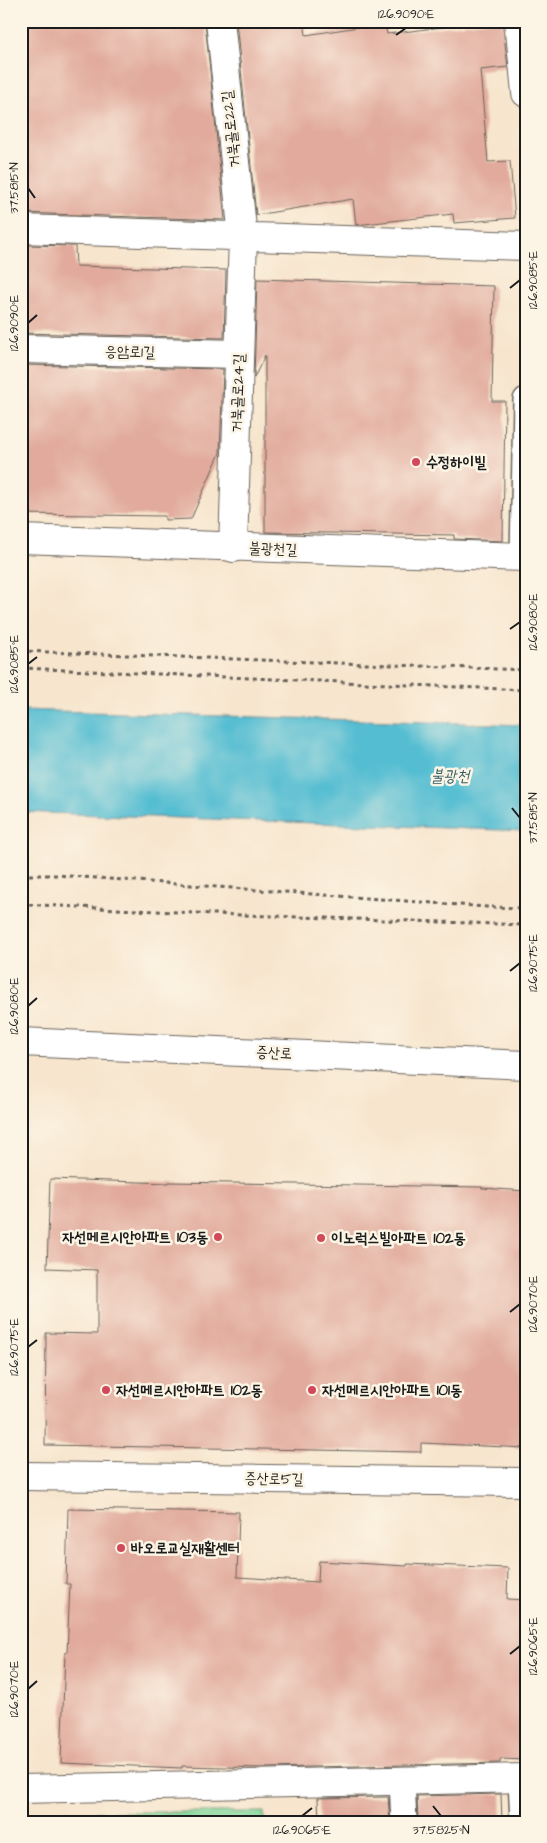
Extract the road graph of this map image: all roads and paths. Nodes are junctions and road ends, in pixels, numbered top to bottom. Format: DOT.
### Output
graph roads {
  1 [pos="220,21"];
  2 [pos="519,21"];
  3 [pos="526,93"];
  4 [pos="21,229"];
  5 [pos="243,237"];
  6 [pos="526,246"];
  7 [pos="21,349"];
  8 [pos="239,354"];
  9 [pos="526,400"];
  10 [pos="21,539"];
  11 [pos="233,548"];
  12 [pos="524,557"];
  13 [pos="21,651"];
  14 [pos="21,668"];
  15 [pos="526,670"];
  16 [pos="526,690"];
  17 [pos="21,875"];
  18 [pos="21,904"];
  19 [pos="526,908"];
  20 [pos="526,925"];
  21 [pos="21,1042"];
  22 [pos="526,1065"];
  23 [pos="21,1476"];
  24 [pos="526,1482"];
  25 [pos="523,1778"];
  26 [pos="402,1781"];
  27 [pos="21,1789"];
  28 [pos="404,1822"];
  29 [pos="523,1822"];
  1 -- 5 [label="street, 거북골로22길"];
  2 -- 3 [label="street"];
  4 -- 5 [label="street"];
  5 -- 6 [label="street"];
  5 -- 8 [label="street, 거북골로24길"];
  7 -- 8 [label="street, 응암로1길"];
  8 -- 11 [label="street, 거북골로24길"];
  9 -- 12 [label="lane"];
  10 -- 11 [label="street, 불광천길"];
  11 -- 12 [label="street, 불광천길"];
  13 -- 15 [label="path"];
  14 -- 16 [label="path"];
  17 -- 19 [label="path"];
  18 -- 20 [label="path"];
  21 -- 22 [label="street, 증산로"];
  23 -- 24 [label="street, 증산로5길"];
  25 -- 26 [label="street"];
  25 -- 29 [label="lane"];
  26 -- 27 [label="street"];
  26 -- 28 [label="lane"];
}
